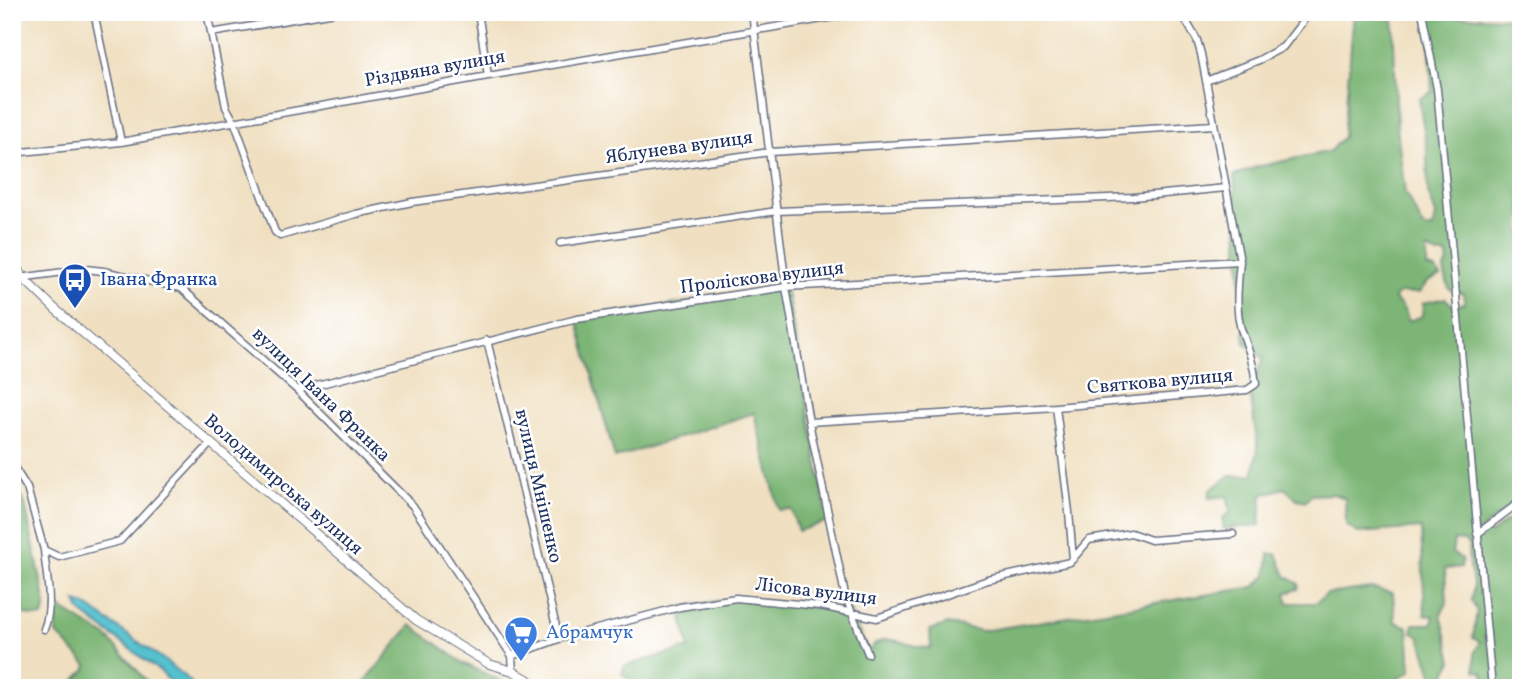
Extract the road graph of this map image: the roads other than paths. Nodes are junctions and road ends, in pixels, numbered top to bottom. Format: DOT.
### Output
graph roads {
  1 [pos="94,12"];
  2 [pos="207,12"];
  3 [pos="335,12"];
  4 [pos="478,12"];
  5 [pos="752,12"];
  6 [pos="863,12"];
  7 [pos="1181,12"];
  8 [pos="1310,12"];
  9 [pos="1422,12"];
  10 [pos="755,30"];
  11 [pos="211,33"];
  12 [pos="488,76"];
  13 [pos="1206,81"];
  14 [pos="234,121"];
  15 [pos="1214,125"];
  16 [pos="121,142"];
  17 [pos="770,152"];
  18 [pos="12,153"];
  19 [pos="1226,188"];
  20 [pos="777,211"];
  21 [pos="560,243"];
  22 [pos="12,259"];
  23 [pos="1240,261"];
  24 [pos="22,277"];
  25 [pos="12,279"];
  26 [pos="786,287"];
  27 [pos="487,340"];
  28 [pos="298,390"];
  29 [pos="1056,407"];
  30 [pos="809,422"];
  31 [pos="211,443"];
  32 [pos="12,464"];
  33 [pos="1521,501"];
  34 [pos="1233,534"];
  35 [pos="1477,534"];
  36 [pos="44,550"];
  37 [pos="1073,559"];
  38 [pos="850,611"];
  39 [pos="44,629"];
  40 [pos="559,639"];
  41 [pos="868,654"];
  42 [pos="512,656"];
  43 [pos="513,671"];
  44 [pos="544,688"];
  45 [pos="1492,688"];
  1 -- 16 [label="street"];
  2 -- 11 [label="street"];
  3 -- 11 [label="street"];
  4 -- 12 [label="street"];
  5 -- 10 [label="street"];
  6 -- 10 [label="street, Різдвяна вулиця"];
  7 -- 13 [label="street, Святкова вулиця"];
  8 -- 13 [label="street"];
  9 -- 35 [label="street"];
  10 -- 12 [label="street, Різдвяна вулиця"];
  10 -- 17 [label="street"];
  11 -- 14 [label="street"];
  12 -- 14 [label="street, Різдвяна вулиця"];
  13 -- 15 [label="street, Святкова вулиця"];
  14 -- 16 [label="street, Різдвяна вулиця"];
  14 -- 17 [label="street, Яблунева вулиця"];
  15 -- 17 [label="street, Яблунева вулиця"];
  15 -- 19 [label="street, Святкова вулиця"];
  16 -- 18 [label="street, Різдвяна вулиця"];
  17 -- 20 [label="street"];
  19 -- 20 [label="street"];
  19 -- 23 [label="street, Святкова вулиця"];
  20 -- 21 [label="street"];
  20 -- 26 [label="street"];
  22 -- 24 [label="main road, Володимирська вулиця"];
  23 -- 26 [label="street, Проліскова вулиця"];
  23 -- 29 [label="street, Святкова вулиця"];
  24 -- 25 [label="street, вулиця Івана Франка"];
  24 -- 28 [label="street, вулиця Івана Франка"];
  24 -- 31 [label="main road, Володимирська вулиця"];
  26 -- 27 [label="street, Проліскова вулиця"];
  26 -- 30 [label="street"];
  27 -- 28 [label="street, Проліскова вулиця"];
  27 -- 40 [label="street, вулиця Мнішенко"];
  28 -- 42 [label="street, вулиця Івана Франка"];
  29 -- 30 [label="street, Святкова вулиця"];
  29 -- 37 [label="street"];
  30 -- 38 [label="street"];
  31 -- 36 [label="street"];
  31 -- 43 [label="main road, Володимирська вулиця"];
  32 -- 36 [label="street"];
  33 -- 35 [label="street"];
  34 -- 37 [label="street, Лісова вулиця"];
  35 -- 45 [label="street"];
  36 -- 39 [label="street"];
  37 -- 38 [label="street, Лісова вулиця"];
  38 -- 40 [label="street, Лісова вулиця"];
  38 -- 41 [label="street"];
  40 -- 42 [label="street, Лісова вулиця"];
  42 -- 43 [label="street, вулиця Івана Франка"];
  43 -- 44 [label="main road, Володимирська вулиця"];
}
